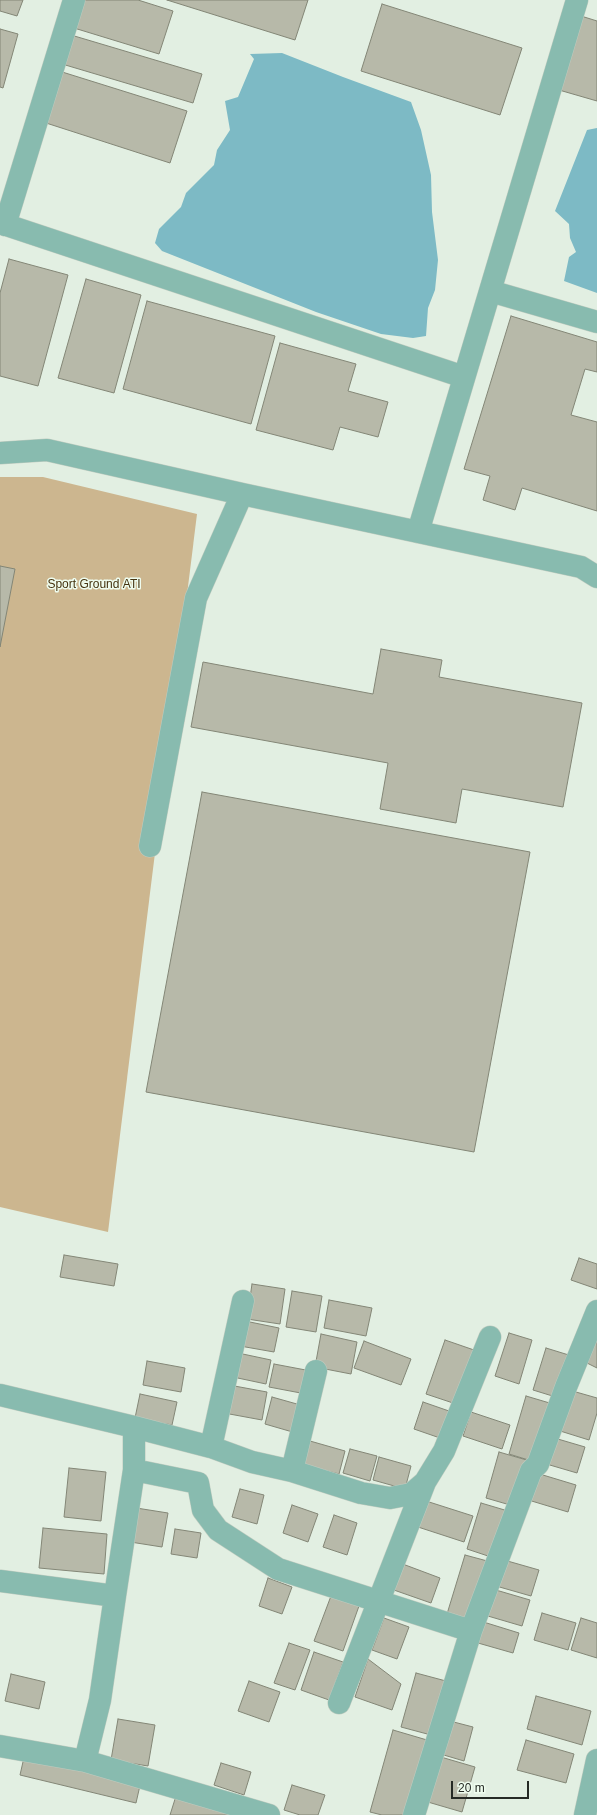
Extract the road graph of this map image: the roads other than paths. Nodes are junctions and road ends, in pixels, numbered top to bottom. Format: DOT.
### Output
graph roads {
  1 [pos="74,0"];
  2 [pos="577,0"];
  3 [pos="3,224"];
  4 [pos="490,291"];
  5 [pos="597,322"];
  6 [pos="464,378"];
  7 [pos="0,453"];
  8 [pos="242,494"];
  9 [pos="418,532"];
  10 [pos="597,577"];
  11 [pos="150,846"];
  12 [pos="243,1301"];
  13 [pos="597,1311"];
  14 [pos="490,1337"];
  15 [pos="316,1371"];
  16 [pos="0,1395"];
  17 [pos="134,1427"];
  18 [pos="211,1448"];
  19 [pos="134,1470"];
  20 [pos="292,1471"];
  21 [pos="425,1482"];
  22 [pos="0,1581"];
  23 [pos="115,1596"];
  24 [pos="379,1601"];
  25 [pos="471,1631"];
  26 [pos="339,1703"];
  27 [pos="0,1746"];
  28 [pos="597,1760"];
  29 [pos="85,1761"];
  30 [pos="269,1815"];
  31 [pos="414,1815"];
  32 [pos="584,1815"];
  1 -- 3 [label="street"];
  2 -- 4 [label="street"];
  3 -- 6 [label="street"];
  4 -- 5 [label="street"];
  4 -- 6 [label="street"];
  6 -- 9 [label="street"];
  7 -- 8 [label="street"];
  8 -- 9 [label="street"];
  8 -- 11 [label="street"];
  9 -- 10 [label="street"];
  12 -- 18 [label="street"];
  13 -- 25 [label="street"];
  14 -- 21 [label="street"];
  15 -- 20 [label="street"];
  16 -- 17 [label="street"];
  17 -- 18 [label="street"];
  17 -- 19 [label="street"];
  18 -- 20 [label="street"];
  19 -- 23 [label="street"];
  19 -- 24 [label="street"];
  20 -- 21 [label="street"];
  21 -- 24 [label="street"];
  22 -- 23 [label="street"];
  23 -- 29 [label="street"];
  24 -- 25 [label="street"];
  24 -- 26 [label="street"];
  25 -- 31 [label="street"];
  27 -- 29 [label="street"];
  28 -- 32 [label="street"];
  29 -- 30 [label="street"];
}
